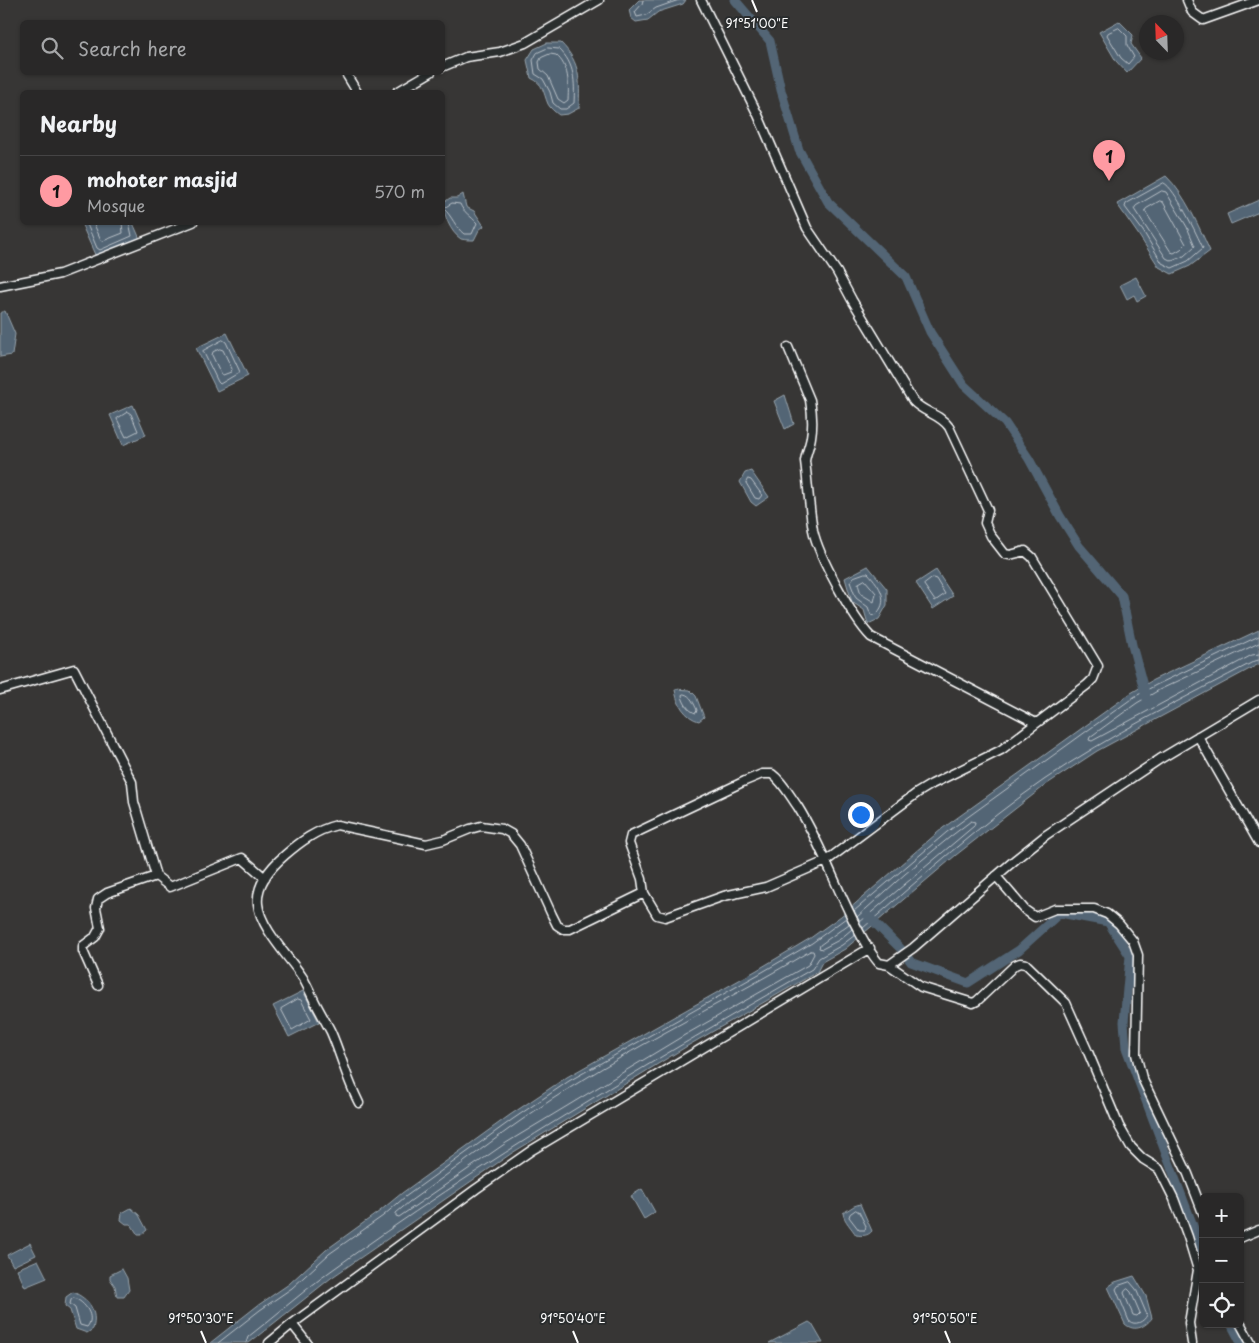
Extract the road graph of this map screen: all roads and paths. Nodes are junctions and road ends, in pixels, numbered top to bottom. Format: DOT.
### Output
graph roads {
  1 [pos="599,0"];
  2 [pos="701,0"];
  3 [pos="1187,0"];
  4 [pos="1259,0"];
  5 [pos="445,66"];
  6 [pos="346,75"];
  7 [pos="426,75"];
  8 [pos="356,90"];
  9 [pos="400,90"];
  10 [pos="185,225"];
  11 [pos="0,286"];
  12 [pos="788,347"];
  13 [pos="0,690"];
  14 [pos="1259,700"];
  15 [pos="1036,723"];
  16 [pos="1198,736"];
  17 [pos="1259,843"];
  18 [pos="826,861"];
  19 [pos="156,876"];
  20 [pos="996,876"];
  21 [pos="265,878"];
  22 [pos="644,893"];
  23 [pos="870,948"];
  24 [pos="893,962"];
  25 [pos="98,985"];
  26 [pos="359,1103"];
  27 [pos="1199,1203"];
  28 [pos="1259,1230"];
  29 [pos="1244,1236"];
  30 [pos="292,1324"];
  31 [pos="1243,1328"];
  32 [pos="269,1343"];
  33 [pos="307,1343"];
  34 [pos="1192,1343"];
  35 [pos="1251,1343"];
  1 -- 5 [label="street"];
  2 -- 15 [label="street"];
  3 -- 4 [label="street"];
  6 -- 8 [label="street"];
  7 -- 9 [label="street"];
  10 -- 11 [label="street"];
  12 -- 15 [label="street"];
  13 -- 19 [label="street"];
  14 -- 16 [label="street"];
  15 -- 18 [label="street"];
  16 -- 17 [label="street"];
  16 -- 20 [label="street"];
  18 -- 22 [label="street"];
  18 -- 22 [label="street"];
  18 -- 23 [label="street"];
  19 -- 21 [label="street"];
  19 -- 25 [label="street"];
  20 -- 24 [label="street"];
  20 -- 27 [label="street"];
  21 -- 22 [label="street"];
  21 -- 26 [label="street"];
  23 -- 24 [label="street"];
  23 -- 30 [label="street"];
  24 -- 34 [label="street"];
  28 -- 29 [label="street"];
  30 -- 32 [label="street"];
  30 -- 33 [label="street"];
  31 -- 35 [label="street"];
}
